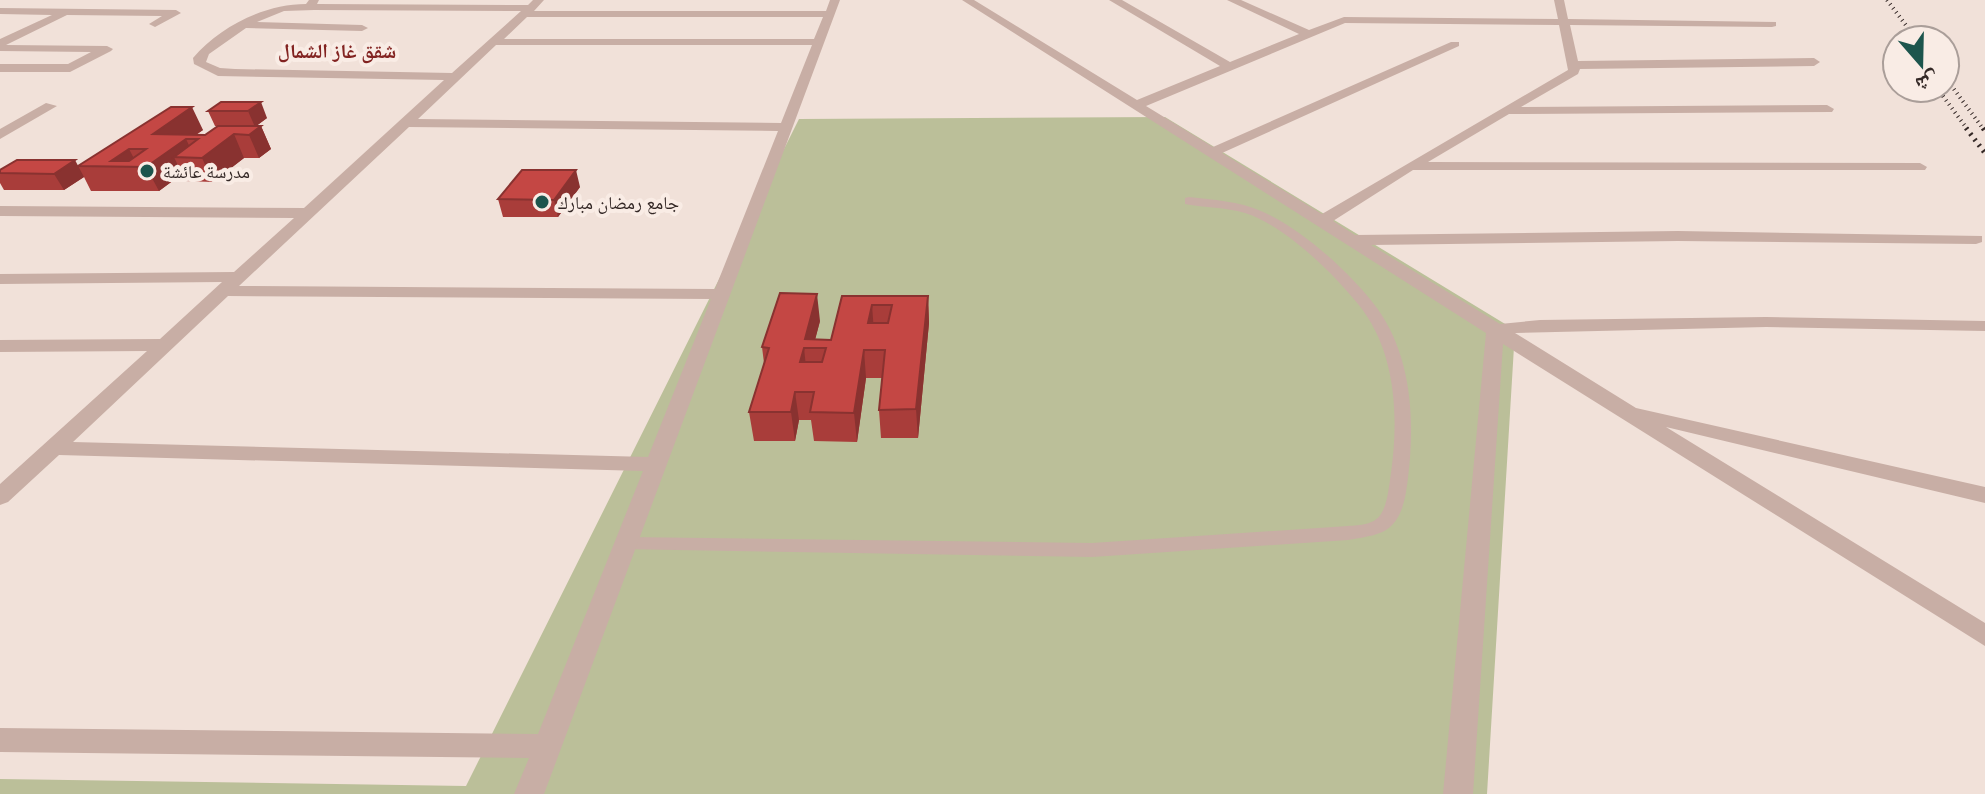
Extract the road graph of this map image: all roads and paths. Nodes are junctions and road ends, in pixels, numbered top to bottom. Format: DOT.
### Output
graph roads {
  1 [pos="93,0"];
  2 [pos="601,0"];
  3 [pos="650,0"];
  4 [pos="706,0"];
  5 [pos="759,0"];
  6 [pos="967,0"];
  7 [pos="1114,0"];
  8 [pos="1232,0"];
  9 [pos="1559,0"];
  10 [pos="314,4"];
  11 [pos="463,4"];
  12 [pos="531,7"];
  13 [pos="833,7"];
  14 [pos="0,11"];
  15 [pos="67,12"];
  16 [pos="588,14"];
  17 [pos="638,14"];
  18 [pos="696,14"];
  19 [pos="752,14"];
  20 [pos="155,24"];
  21 [pos="1565,24"];
  22 [pos="1772,24"];
  23 [pos="247,25"];
  24 [pos="0,28"];
  25 [pos="362,28"];
  26 [pos="30,29"];
  27 [pos="1310,35"];
  28 [pos="493,42"];
  29 [pos="819,42"];
  30 [pos="1455,44"];
  31 [pos="0,45"];
  32 [pos="1814,62"];
  33 [pos="1573,65"];
  34 [pos="1230,67"];
  35 [pos="0,68"];
  36 [pos="455,77"];
  37 [pos="1136,105"];
  38 [pos="51,106"];
  39 [pos="1827,109"];
  40 [pos="1509,111"];
  41 [pos="405,123"];
  42 [pos="786,127"];
  43 [pos="0,135"];
  44 [pos="1211,153"];
  45 [pos="1410,166"];
  46 [pos="1920,167"];
  47 [pos="1189,201"];
  48 [pos="0,211"];
  49 [pos="308,213"];
  50 [pos="1320,222"];
  51 [pos="1976,239"];
  52 [pos="1351,240"];
  53 [pos="238,277"];
  54 [pos="0,279"];
  55 [pos="224,291"];
  56 [pos="721,294"];
  57 [pos="1985,326"];
  58 [pos="1495,330"];
  59 [pos="166,345"];
  60 [pos="0,346"];
  61 [pos="1624,410"];
  62 [pos="54,448"];
  63 [pos="656,464"];
  64 [pos="1985,495"];
  65 [pos="0,497"];
  66 [pos="625,544"];
  67 [pos="1985,636"];
  68 [pos="0,740"];
  69 [pos="547,746"];
  70 [pos="529,794"];
  71 [pos="1458,794"];
  1 -- 15 [label="street"];
  2 -- 16 [label="street"];
  3 -- 17 [label="street"];
  4 -- 18 [label="street"];
  5 -- 19 [label="street"];
  6 -- 37 [label="street"];
  7 -- 34 [label="street"];
  8 -- 27 [label="street"];
  9 -- 21 [label="street"];
  10 -- 11 [label="street"];
  10 -- 23 [label="street"];
  11 -- 12 [label="street"];
  12 -- 16 [label="street"];
  12 -- 28 [label="street"];
  13 -- 19 [label="street"];
  13 -- 29 [label="street"];
  14 -- 15 [label="street"];
  15 -- 20 [label="street"];
  15 -- 26 [label="street"];
  16 -- 17 [label="street"];
  17 -- 18 [label="street"];
  18 -- 19 [label="street"];
  21 -- 22 [label="street"];
  21 -- 27 [label="street"];
  21 -- 33 [label="street"];
  23 -- 25 [label="street"];
  23 -- 36 [label="street"];
  24 -- 26 [label="street"];
  26 -- 31 [label="street"];
  27 -- 34 [label="street"];
  28 -- 29 [label="street"];
  28 -- 36 [label="street"];
  29 -- 42 [label="street"];
  30 -- 44 [label="street"];
  31 -- 35 [label="street"];
  32 -- 33 [label="street"];
  33 -- 40 [label="street"];
  34 -- 37 [label="street"];
  36 -- 41 [label="street"];
  37 -- 44 [label="street"];
  38 -- 43 [label="street"];
  39 -- 40 [label="street"];
  40 -- 45 [label="street"];
  41 -- 42 [label="street"];
  41 -- 49 [label="street"];
  42 -- 56 [label="street"];
  44 -- 50 [label="street"];
  45 -- 46 [label="street"];
  45 -- 50 [label="street"];
  47 -- 66 [label="lane"];
  48 -- 49 [label="street"];
  49 -- 53 [label="street"];
  50 -- 52 [label="street"];
  51 -- 52 [label="street"];
  52 -- 58 [label="street"];
  53 -- 54 [label="street"];
  53 -- 55 [label="street"];
  55 -- 56 [label="street"];
  55 -- 59 [label="street"];
  56 -- 63 [label="street"];
  57 -- 58 [label="street"];
  58 -- 61 [label="street"];
  58 -- 71 [label="street"];
  59 -- 60 [label="street"];
  59 -- 62 [label="street"];
  61 -- 64 [label="street"];
  61 -- 67 [label="street"];
  62 -- 63 [label="street"];
  62 -- 65 [label="street"];
  63 -- 66 [label="street"];
  66 -- 69 [label="street"];
  68 -- 69 [label="street"];
  69 -- 70 [label="street"];
}
